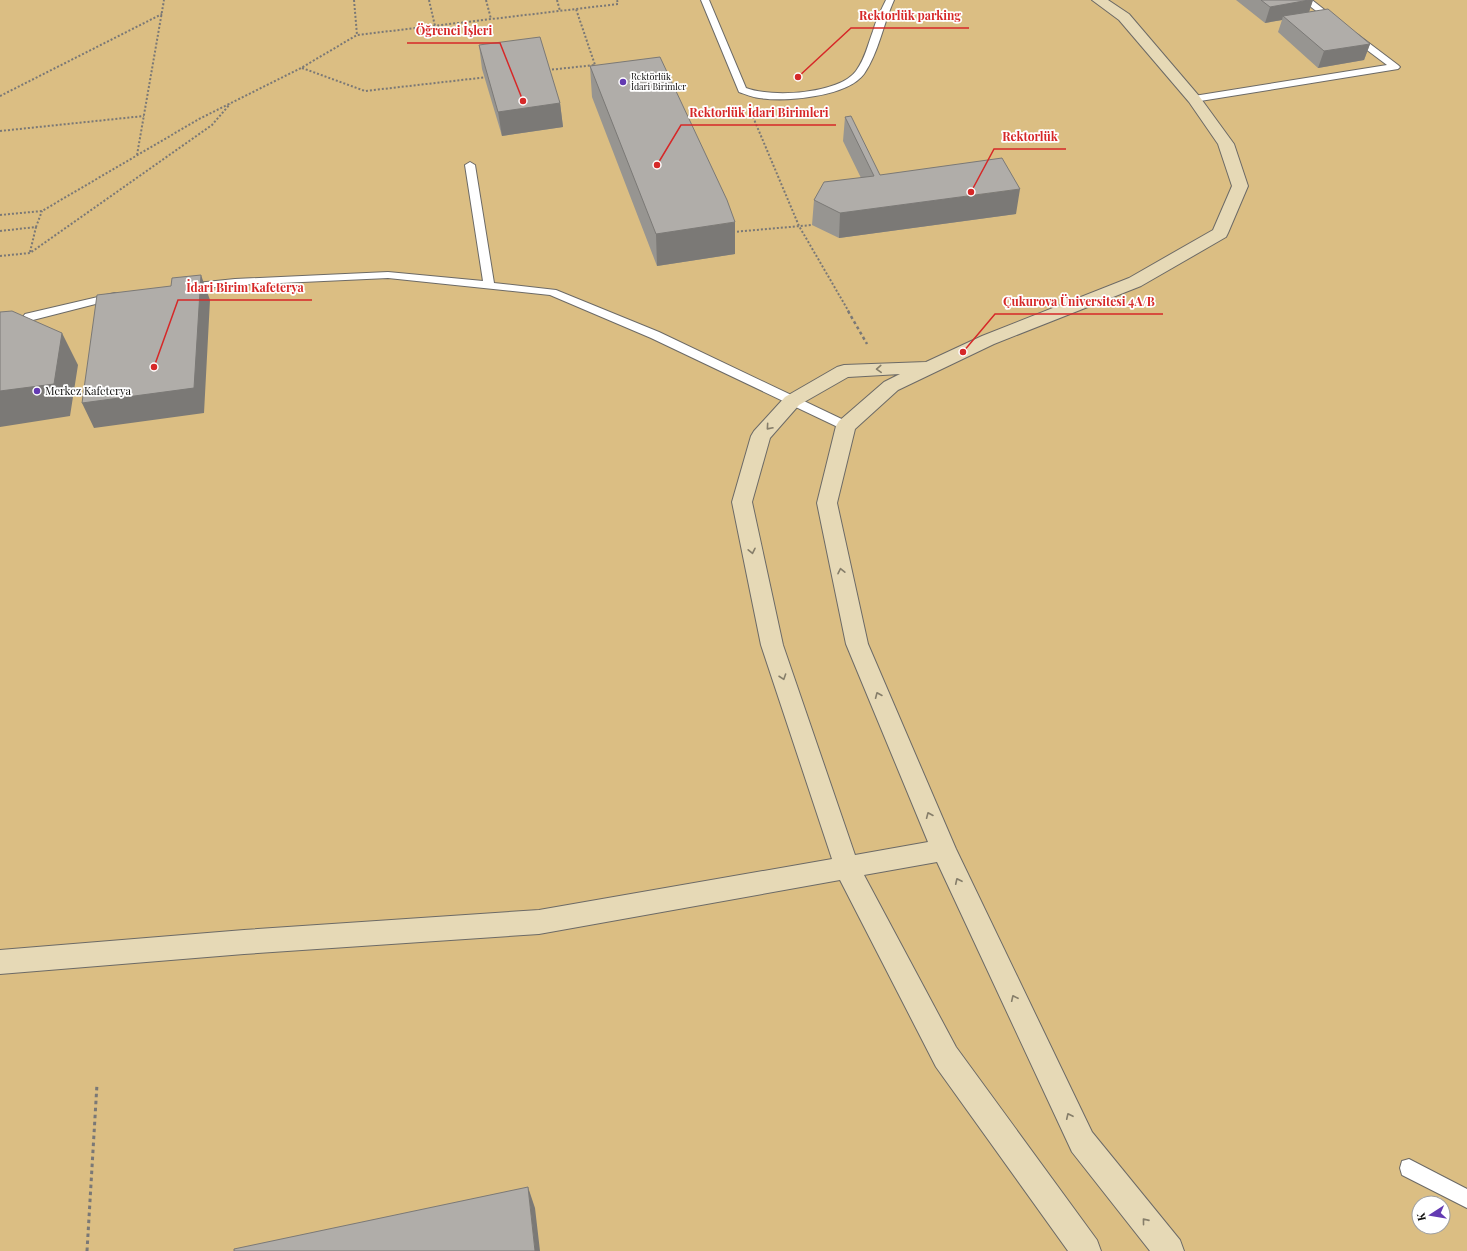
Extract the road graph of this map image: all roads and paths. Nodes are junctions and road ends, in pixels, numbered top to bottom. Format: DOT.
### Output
graph roads {
  1 [pos="164,0"];
  2 [pos="354,0"];
  3 [pos="429,0"];
  4 [pos="486,0"];
  5 [pos="557,0"];
  6 [pos="617,0"];
  7 [pos="705,0"];
  8 [pos="890,0"];
  9 [pos="1099,0"];
  10 [pos="1306,0"];
  11 [pos="576,9"];
  12 [pos="560,11"];
  13 [pos="162,14"];
  14 [pos="491,20"];
  15 [pos="435,26"];
  16 [pos="357,36"];
  17 [pos="301,68"];
  18 [pos="547,71"];
  19 [pos="492,77"];
  20 [pos="742,90"];
  21 [pos="0,96"];
  22 [pos="1194,100"];
  23 [pos="232,102"];
  24 [pos="144,116"];
  25 [pos="0,131"];
  26 [pos="137,156"];
  27 [pos="470,164"];
  28 [pos="42,211"];
  29 [pos="0,216"];
  30 [pos="812,225"];
  31 [pos="36,227"];
  32 [pos="0,231"];
  33 [pos="727,232"];
  34 [pos="30,253"];
  35 [pos="0,256"];
  36 [pos="489,286"];
  37 [pos="174,289"];
  38 [pos="128,295"];
  39 [pos="29,317"];
  40 [pos="932,367"];
  41 [pos="881,369"];
  42 [pos="792,401"];
  43 [pos="846,426"];
  44 [pos="944,850"];
  45 [pos="847,867"];
  46 [pos="0,962"];
  47 [pos="97,1084"];
  48 [pos="1409,1168"];
  49 [pos="1467,1199"];
  50 [pos="87,1251"];
  51 [pos="1086,1251"];
  52 [pos="1169,1251"];
  1 -- 13 [label="path"];
  2 -- 16 [label="path"];
  3 -- 15 [label="path"];
  4 -- 14 [label="path"];
  5 -- 12 [label="path"];
  6 -- 11 [label="path"];
  7 -- 20 [label="lane"];
  8 -- 20 [label="lane"];
  9 -- 22 [label="street"];
  10 -- 22 [label="lane"];
  11 -- 12 [label="path"];
  11 -- 18 [label="path"];
  12 -- 14 [label="path"];
  13 -- 21 [label="path"];
  13 -- 24 [label="path"];
  14 -- 15 [label="path"];
  15 -- 16 [label="path"];
  16 -- 17 [label="path"];
  17 -- 19 [label="path"];
  17 -- 23 [label="path"];
  20 -- 41 [label="path"];
  22 -- 40 [label="street"];
  23 -- 26 [label="path"];
  23 -- 34 [label="path"];
  24 -- 25 [label="path"];
  24 -- 26 [label="path"];
  26 -- 28 [label="path"];
  27 -- 36 [label="lane"];
  28 -- 29 [label="path"];
  28 -- 31 [label="path"];
  30 -- 33 [label="path, bridge"];
  31 -- 32 [label="path"];
  31 -- 34 [label="path"];
  34 -- 35 [label="path"];
  36 -- 37 [label="lane"];
  36 -- 42 [label="lane"];
  38 -- 39 [label="lane"];
  40 -- 41 [label="street"];
  40 -- 43 [label="street"];
  41 -- 42 [label="street, one-way"];
  42 -- 43 [label="lane"];
  42 -- 45 [label="street, one-way"];
  44 -- 43 [label="street, one-way"];
  44 -- 45 [label="street"];
  52 -- 44 [label="street, one-way"];
  45 -- 46 [label="street"];
  45 -- 51 [label="street"];
  47 -- 50 [label="path"];
  48 -- 49 [label="lane"];
}
